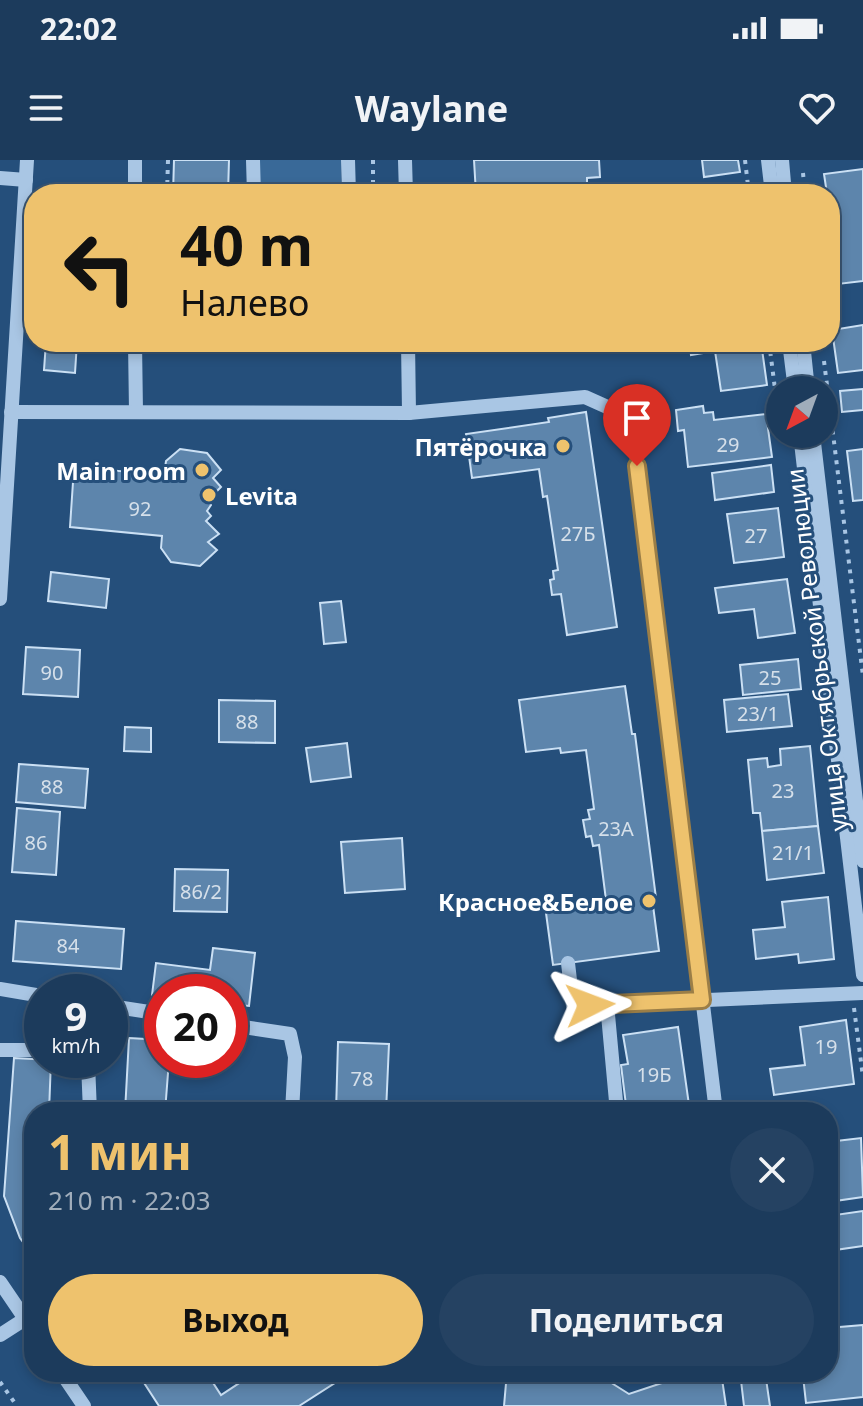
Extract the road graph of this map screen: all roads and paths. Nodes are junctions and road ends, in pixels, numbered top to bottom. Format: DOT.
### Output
graph roads {
  1 [pos="27,160"];
  2 [pos="135,160"];
  3 [pos="168,160"];
  4 [pos="253,160"];
  5 [pos="348,160"];
  6 [pos="373,160"];
  7 [pos="405,160"];
  8 [pos="745,160"];
  9 [pos="768,160"];
  10 [pos="782,160"];
  11 [pos="802,171"];
  12 [pos="0,178"];
  13 [pos="26,180"];
  14 [pos="26,184"];
  15 [pos="135,184"];
  16 [pos="167,184"];
  17 [pos="254,184"];
  18 [pos="349,184"];
  19 [pos="373,184"];
  20 [pos="406,184"];
  21 [pos="748,184"];
  22 [pos="771,184"];
  23 [pos="784,184"];
  24 [pos="804,184"];
  25 [pos="24,211"];
  26 [pos="135,352"];
  27 [pos="408,352"];
  28 [pos="770,352"];
  29 [pos="790,352"];
  30 [pos="804,352"];
  31 [pos="824,356"];
  32 [pos="773,376"];
  33 [pos="793,376"];
  34 [pos="807,376"];
  35 [pos="11,412"];
  36 [pos="136,412"];
  37 [pos="409,413"];
  38 [pos="802,448"];
  39 [pos="815,448"];
  40 [pos="0,599"];
  41 [pos="863,676"];
  42 [pos="863,861"];
  43 [pos="568,963"];
  44 [pos="863,975"];
  45 [pos="0,989"];
  46 [pos="24,993"];
  47 [pos="863,993"];
  48 [pos="702,1000"];
  49 [pos="607,1004"];
  50 [pos="248,1028"];
  51 [pos="0,1050"];
  52 [pos="24,1050"];
  53 [pos="89,1078"];
  54 [pos="90,1102"];
  55 [pos="293,1102"];
  56 [pos="616,1102"];
  57 [pos="715,1102"];
  58 [pos="1,1286"];
  59 [pos="24,1318"];
  60 [pos="24,1320"];
  61 [pos="0,1335"];
  62 [pos="0,1382"];
  63 [pos="68,1382"];
  64 [pos="17,1406"];
  65 [pos="84,1406"];
  1 -- 13 [label="street"];
  2 -- 15 [label="street"];
  3 -- 16 [label="path"];
  4 -- 17 [label="street"];
  5 -- 18 [label="street"];
  6 -- 19 [label="path"];
  7 -- 20 [label="street"];
  8 -- 21 [label="path"];
  9 -- 22 [label="street"];
  10 -- 23 [label="street"];
  11 -- 24 [label="path"];
  12 -- 13 [label="street"];
  13 -- 14 [label="street"];
  25 -- 35 [label="street"];
  26 -- 36 [label="street"];
  27 -- 37 [label="street"];
  28 -- 32 [label="path"];
  29 -- 33 [label="street"];
  30 -- 34 [label="street"];
  31 -- 41 [label="path"];
  35 -- 36 [label="street"];
  35 -- 40 [label="street"];
  36 -- 37 [label="street"];
  37 -- 48 [label="street"];
  38 -- 44 [label="street"];
  39 -- 42 [label="street, улица Октябрьской Революции"];
  43 -- 49 [label="street"];
  45 -- 46 [label="street"];
  47 -- 48 [label="street"];
  48 -- 49 [label="street"];
  48 -- 57 [label="street"];
  49 -- 56 [label="street"];
  50 -- 55 [label="street"];
  51 -- 52 [label="street"];
  53 -- 54 [label="street"];
  58 -- 59 [label="street"];
  60 -- 61 [label="street"];
  62 -- 64 [label="path"];
  63 -- 65 [label="street"];
}
